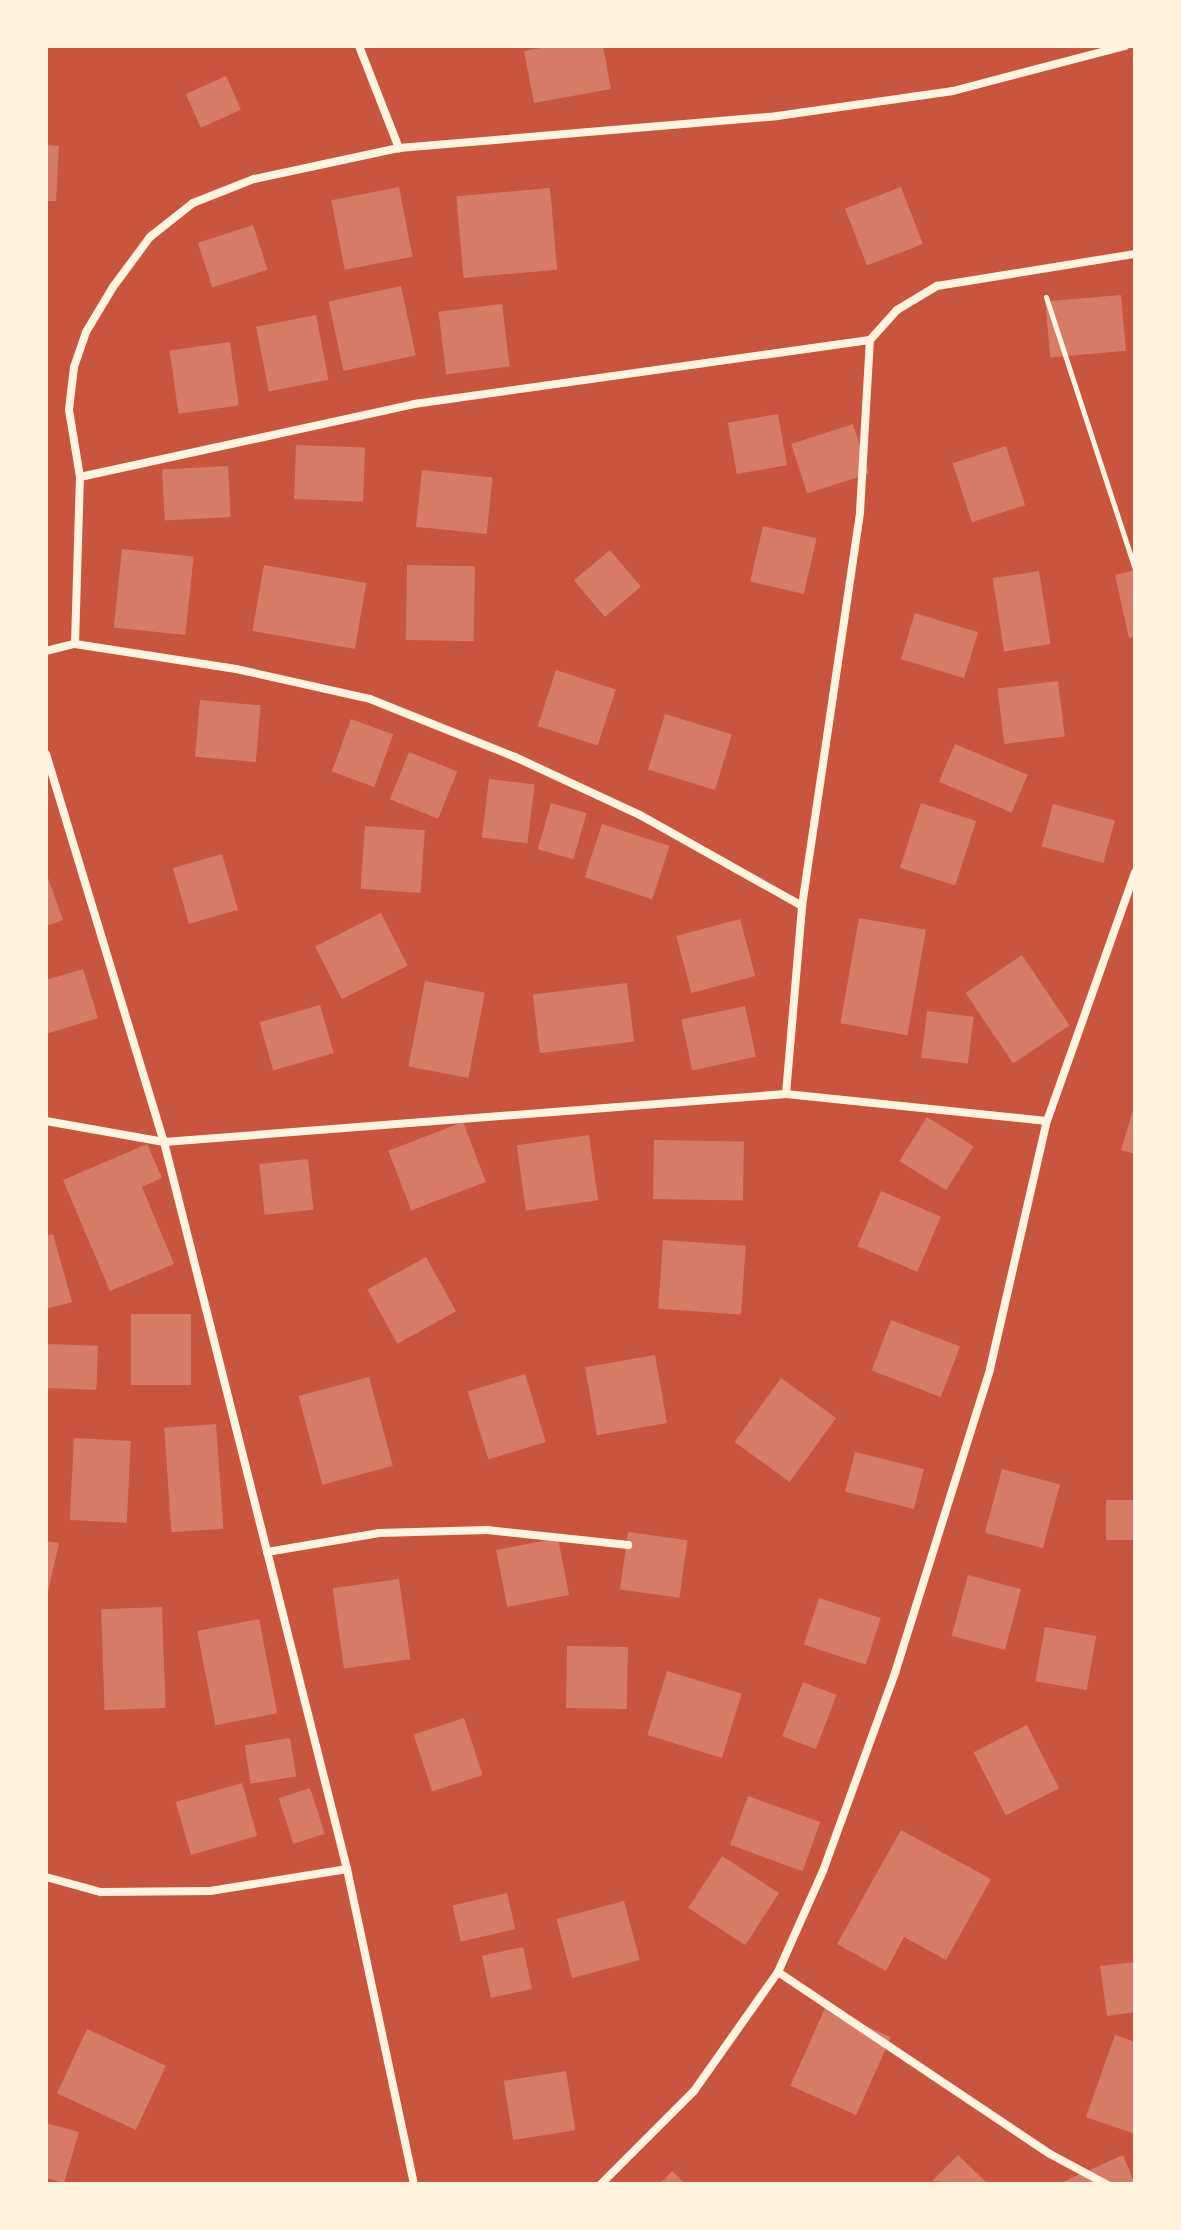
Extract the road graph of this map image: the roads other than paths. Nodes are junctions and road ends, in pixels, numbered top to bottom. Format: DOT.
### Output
graph roads {
  1 [pos="359,46"];
  2 [pos="1125,46"];
  3 [pos="399,148"];
  4 [pos="1135,254"];
  5 [pos="870,340"];
  6 [pos="80,477"];
  7 [pos="75,644"];
  8 [pos="46,651"];
  9 [pos="46,754"];
  10 [pos="1135,872"];
  11 [pos="802,906"];
  12 [pos="786,1094"];
  13 [pos="46,1121"];
  14 [pos="1047,1121"];
  15 [pos="164,1142"];
  16 [pos="628,1545"];
  17 [pos="267,1552"];
  18 [pos="347,1869"];
  19 [pos="46,1877"];
  20 [pos="778,1972"];
  21 [pos="414,2184"];
  22 [pos="601,2184"];
  23 [pos="1106,2184"];
  1 -- 3 [label="street"];
  2 -- 3 [label="street"];
  3 -- 6 [label="street"];
  4 -- 5 [label="street"];
  5 -- 6 [label="street"];
  5 -- 11 [label="street"];
  6 -- 7 [label="street"];
  7 -- 8 [label="street"];
  7 -- 11 [label="street"];
  9 -- 15 [label="street"];
  10 -- 14 [label="street"];
  11 -- 12 [label="street"];
  12 -- 14 [label="street"];
  12 -- 15 [label="street"];
  13 -- 15 [label="street"];
  14 -- 20 [label="street"];
  15 -- 17 [label="street"];
  16 -- 17 [label="street"];
  17 -- 18 [label="street"];
  18 -- 19 [label="street"];
  18 -- 21 [label="street"];
  20 -- 22 [label="street"];
  20 -- 23 [label="street"];
}
